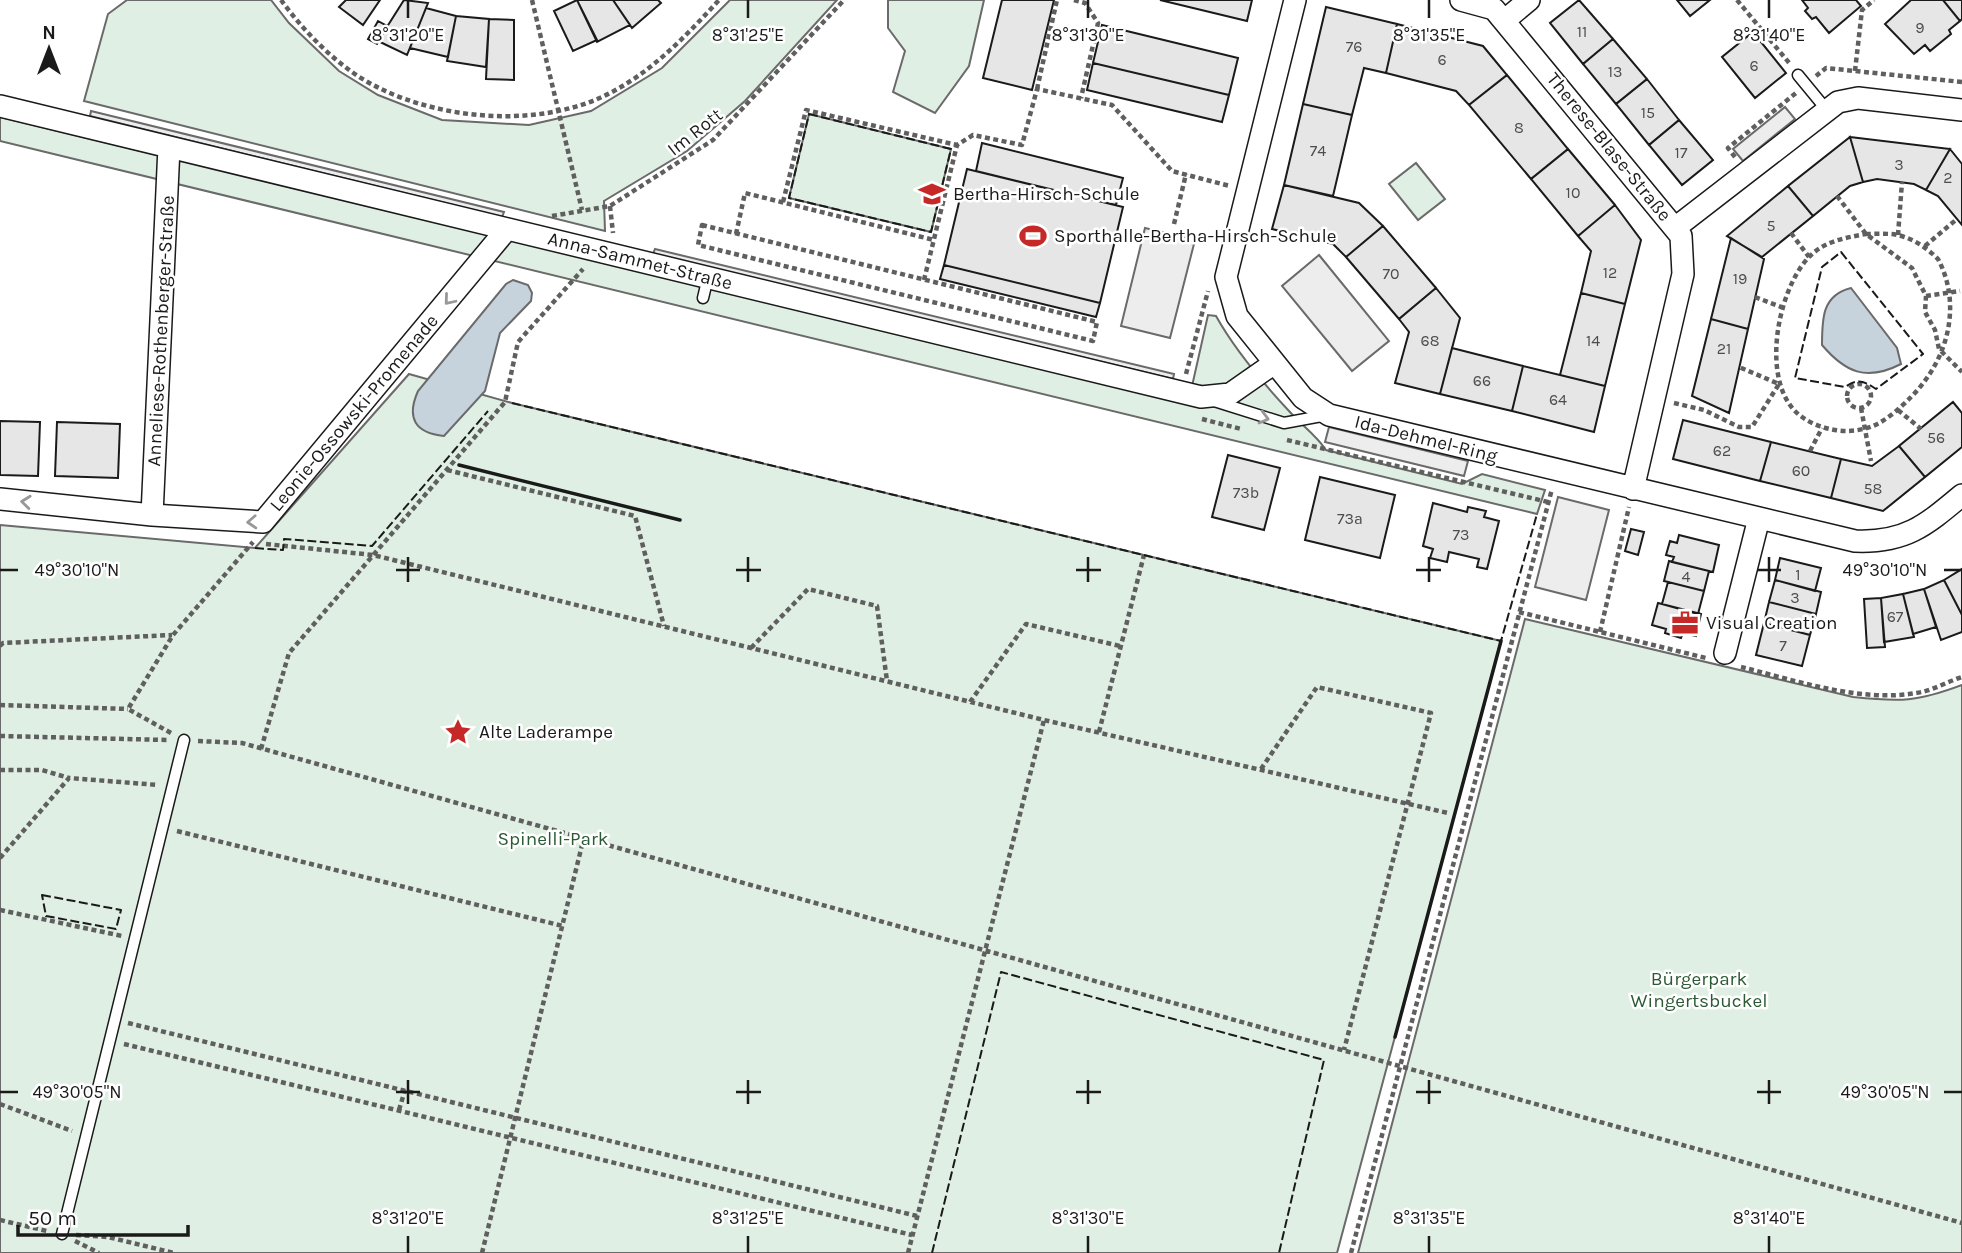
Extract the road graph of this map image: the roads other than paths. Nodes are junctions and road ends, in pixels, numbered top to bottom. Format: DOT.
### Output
graph roads {
  1 [pos="1295,0"];
  2 [pos="1461,0"];
  3 [pos="1529,0"];
  4 [pos="1505,20"];
  5 [pos="1798,75"];
  6 [pos="0,106"];
  7 [pos="1826,109"];
  8 [pos="1962,110"];
  9 [pos="169,147"];
  10 [pos="1675,228"];
  11 [pos="508,229"];
  12 [pos="1273,364"];
  13 [pos="1191,394"];
  14 [pos="1329,415"];
  15 [pos="1633,489"];
  16 [pos="1962,495"];
  17 [pos="0,499"];
  18 [pos="152,515"];
  19 [pos="1759,518"];
  20 [pos="1725,653"];
  21 [pos="184,740"];
  22 [pos="62,1234"];
  1 -- 12 [label="street, Ida-Dehmel-Ring"];
  2 -- 4 [label="street, Therese-Blase-Straße"];
  3 -- 4 [label="street"];
  4 -- 10 [label="street, Therese-Blase-Straße"];
  5 -- 7 [label="lane"];
  6 -- 9 [label="street, Anna-Sammet-Straße"];
  7 -- 8 [label="street"];
  7 -- 10 [label="street"];
  9 -- 11 [label="street, Anna-Sammet-Straße"];
  9 -- 18 [label="street, Anneliese-Rothenberger-Straße"];
  10 -- 15 [label="street, Therese-Blase-Straße"];
  11 -- 13 [label="street, Anna-Sammet-Straße"];
  11 -- 18 [label="street, Leonie-Ossowski-Promenade, one-way"];
  12 -- 13 [label="street, Anna-Sammet-Straße"];
  12 -- 14 [label="street, Ida-Dehmel-Ring"];
  13 -- 14 [label="lane, one-way"];
  14 -- 15 [label="street, Ida-Dehmel-Ring"];
  15 -- 19 [label="street, Ida-Dehmel-Ring"];
  16 -- 19 [label="street, Ida-Dehmel-Ring"];
  18 -- 17 [label="street, Leonie-Ossowski-Promenade, one-way"];
  19 -- 20 [label="street"];
  21 -- 22 [label="lane"];
}
